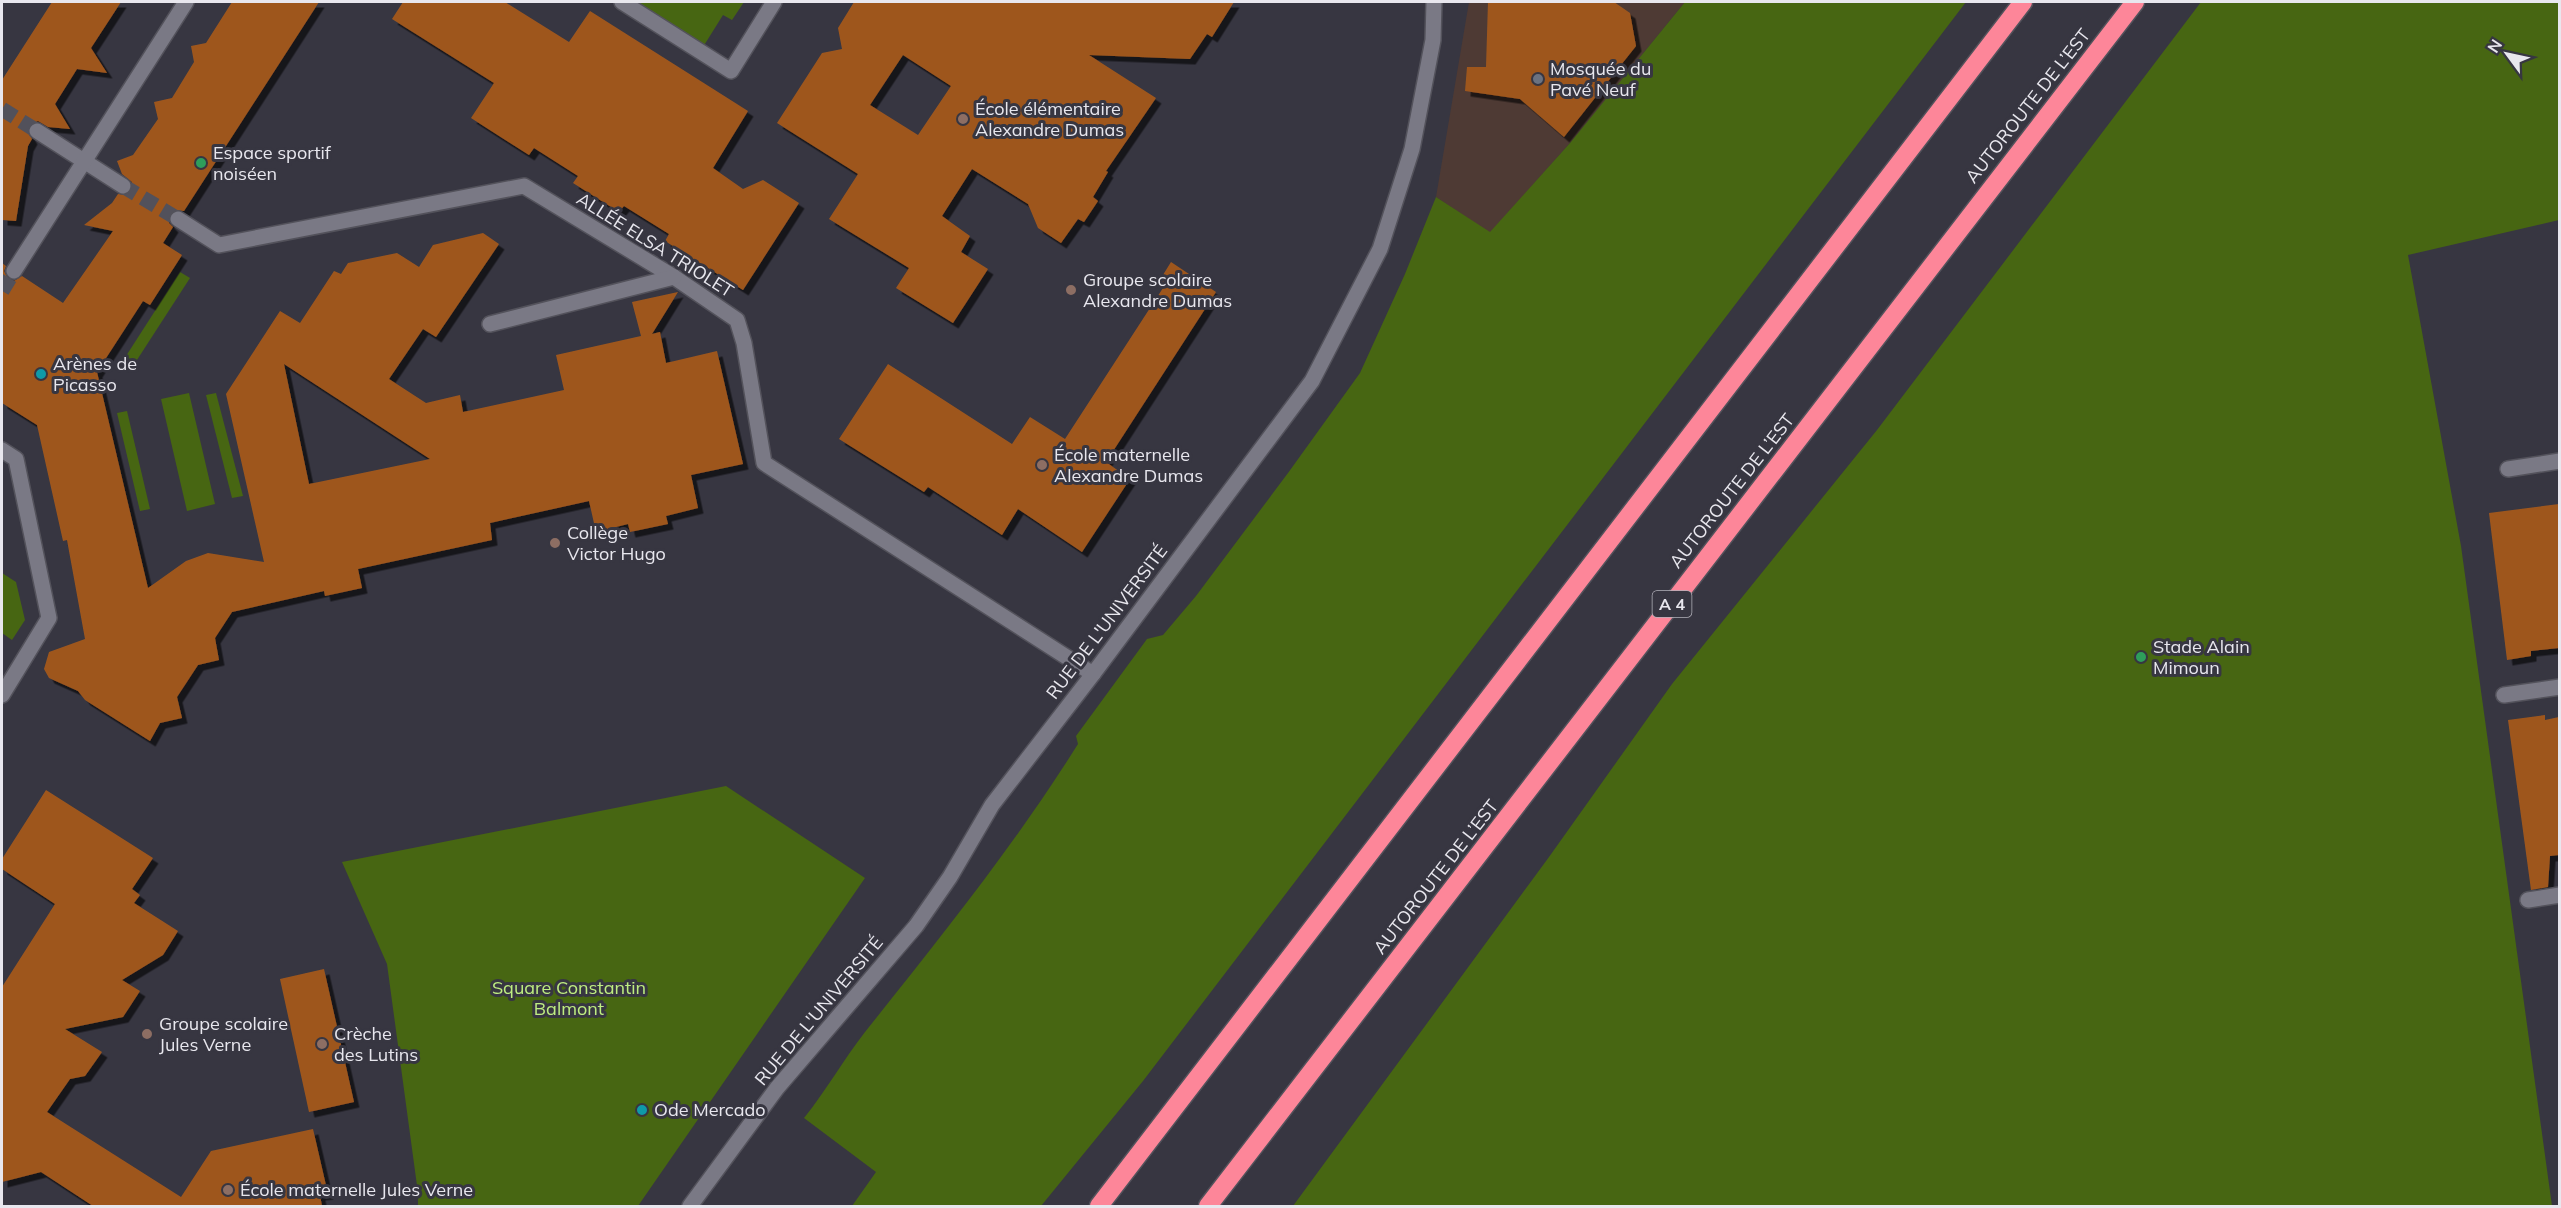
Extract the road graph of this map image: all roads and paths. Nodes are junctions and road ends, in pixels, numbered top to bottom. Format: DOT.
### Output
graph roads {
  1 [pos="186,2"];
  2 [pos="622,2"];
  3 [pos="774,2"];
  4 [pos="1434,2"];
  5 [pos="2023,2"];
  6 [pos="2135,2"];
  7 [pos="37,131"];
  8 [pos="85,161"];
  9 [pos="123,186"];
  10 [pos="178,219"];
  11 [pos="14,272"];
  12 [pos="674,278"];
  13 [pos="490,324"];
  14 [pos="2,450"];
  15 [pos="2559,461"];
  16 [pos="2508,469"];
  17 [pos="1093,674"];
  18 [pos="2559,687"];
  19 [pos="2,695"];
  20 [pos="2504,695"];
  21 [pos="2559,895"];
  22 [pos="2528,900"];
  23 [pos="690,1206"];
  24 [pos="1099,1206"];
  25 [pos="1208,1206"];
  1 -- 8 [label="street"];
  2 -- 3 [label="street"];
  4 -- 17 [label="street, RUE DE L'UNIVERSITÉ"];
  5 -- 24 [label="highway"];
  6 -- 25 [label="highway, AUTOROUTE DE L’EST / A 4"];
  7 -- 8 [label="street"];
  8 -- 9 [label="street"];
  8 -- 11 [label="street"];
  10 -- 12 [label="street, ALLÉE ELSA TRIOLET"];
  12 -- 13 [label="street"];
  12 -- 17 [label="street, ALLÉE ELSA TRIOLET"];
  14 -- 19 [label="street"];
  15 -- 16 [label="street"];
  17 -- 23 [label="street, RUE DE L'UNIVERSITÉ"];
  18 -- 20 [label="street"];
  21 -- 22 [label="street"];
}
